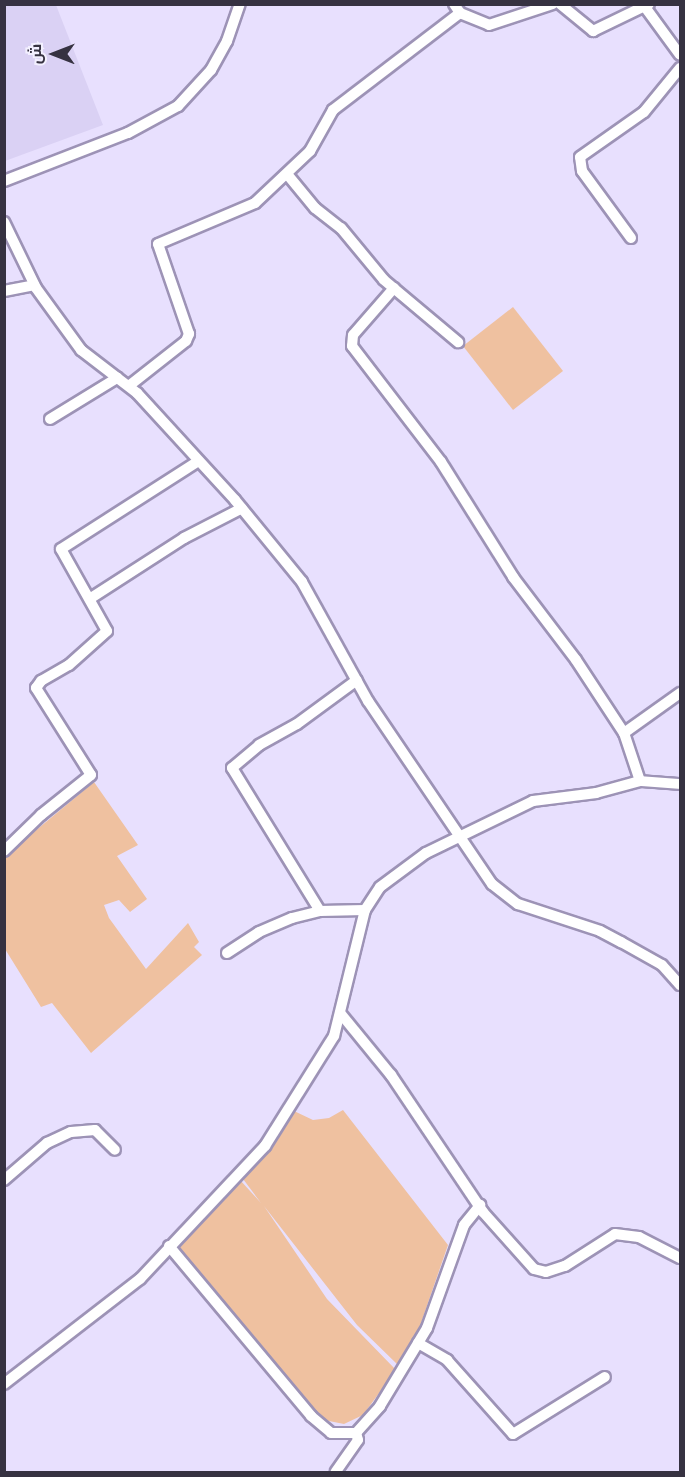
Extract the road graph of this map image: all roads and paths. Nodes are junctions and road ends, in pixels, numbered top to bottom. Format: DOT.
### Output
graph roads {
  1 [pos="240,4"];
  2 [pos="554,4"];
  3 [pos="560,4"];
  4 [pos="647,6"];
  5 [pos="457,9"];
  6 [pos="681,55"];
  7 [pos="681,68"];
  8 [pos="287,174"];
  9 [pos="4,181"];
  10 [pos="4,222"];
  11 [pos="631,238"];
  12 [pos="34,285"];
  13 [pos="394,288"];
  14 [pos="4,291"];
  15 [pos="458,342"];
  16 [pos="117,378"];
  17 [pos="130,385"];
  18 [pos="50,419"];
  19 [pos="197,462"];
  20 [pos="242,508"];
  21 [pos="91,598"];
  22 [pos="357,680"];
  23 [pos="681,693"];
  24 [pos="624,733"];
  25 [pos="640,781"];
  26 [pos="681,784"];
  27 [pos="461,836"];
  28 [pos="4,851"];
  29 [pos="365,910"];
  30 [pos="320,911"];
  31 [pos="227,953"];
  32 [pos="681,985"];
  33 [pos="341,1014"];
  34 [pos="115,1150"];
  35 [pos="4,1180"];
  36 [pos="480,1205"];
  37 [pos="168,1246"];
  38 [pos="681,1258"];
  39 [pos="418,1343"];
  40 [pos="605,1377"];
  41 [pos="4,1384"];
  42 [pos="356,1433"];
  43 [pos="336,1473"];
  1 -- 9 [label="street"];
  2 -- 5 [label="street"];
  3 -- 4 [label="street"];
  4 -- 6 [label="street"];
  5 -- 8 [label="street"];
  7 -- 11 [label="street"];
  8 -- 13 [label="street"];
  8 -- 17 [label="street"];
  10 -- 12 [label="street"];
  12 -- 14 [label="street"];
  12 -- 16 [label="street"];
  13 -- 15 [label="street"];
  13 -- 24 [label="street"];
  16 -- 17 [label="street"];
  16 -- 18 [label="street"];
  17 -- 19 [label="street"];
  19 -- 20 [label="street"];
  19 -- 21 [label="street"];
  20 -- 21 [label="street"];
  20 -- 22 [label="street"];
  21 -- 28 [label="street"];
  22 -- 27 [label="street"];
  22 -- 30 [label="street"];
  23 -- 24 [label="street"];
  24 -- 25 [label="street"];
  25 -- 26 [label="street"];
  25 -- 27 [label="street"];
  27 -- 29 [label="street"];
  27 -- 32 [label="street"];
  29 -- 30 [label="street"];
  29 -- 33 [label="street"];
  30 -- 31 [label="street"];
  33 -- 36 [label="street"];
  33 -- 37 [label="street"];
  34 -- 35 [label="street"];
  36 -- 38 [label="street"];
  36 -- 39 [label="street"];
  37 -- 41 [label="street"];
  37 -- 42 [label="street"];
  39 -- 40 [label="street"];
  39 -- 42 [label="street"];
  42 -- 43 [label="street"];
}
